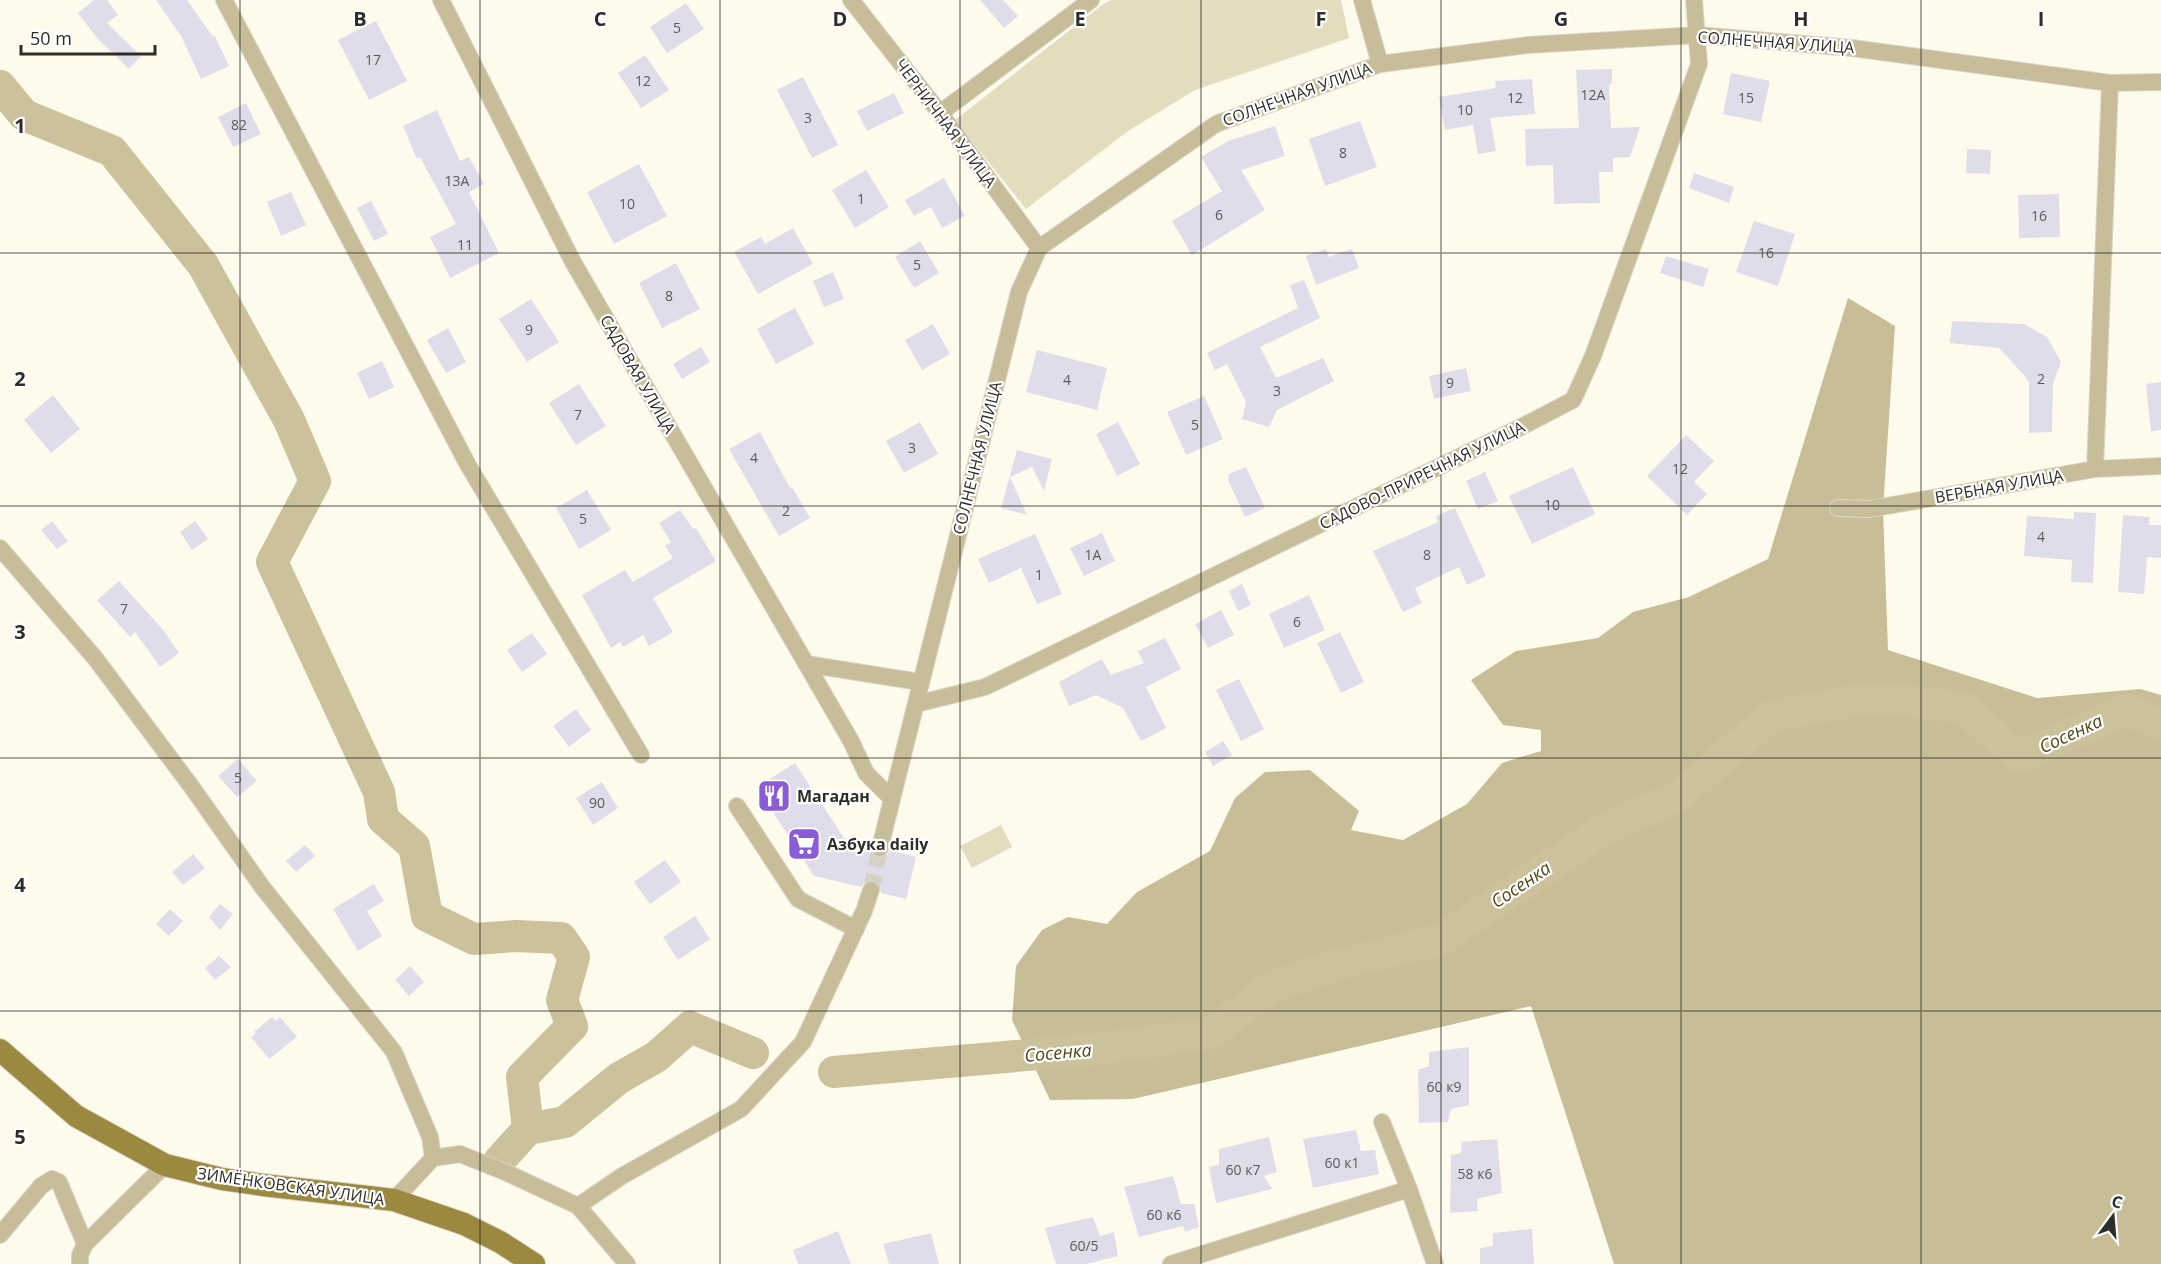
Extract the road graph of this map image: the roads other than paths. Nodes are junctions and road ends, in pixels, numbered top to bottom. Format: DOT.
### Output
graph roads {
  1 [pos="224,0"];
  2 [pos="441,0"];
  3 [pos="851,0"];
  4 [pos="1091,0"];
  5 [pos="1362,0"];
  6 [pos="1694,0"];
  7 [pos="1698,35"];
  8 [pos="1380,64"];
  9 [pos="2161,82"];
  10 [pos="2110,83"];
  11 [pos="939,113"];
  12 [pos="1039,248"];
  13 [pos="2161,466"];
  14 [pos="2095,469"];
  15 [pos="1838,508"];
  16 [pos="0,548"];
  17 [pos="806,664"];
  18 [pos="920,682"];
  19 [pos="916,704"];
  20 [pos="641,755"];
  21 [pos="892,799"];
  22 [pos="737,806"];
  23 [pos="880,848"];
  24 [pos="871,890"];
  25 [pos="856,929"];
  26 [pos="0,1050"];
  27 [pos="1382,1122"];
  28 [pos="433,1158"];
  29 [pos="165,1165"];
  30 [pos="1409,1189"];
  31 [pos="393,1200"];
  32 [pos="578,1206"];
  33 [pos="0,1235"];
  34 [pos="85,1244"];
  35 [pos="80,1264"];
  36 [pos="534,1264"];
  37 [pos="627,1264"];
  38 [pos="1171,1264"];
  39 [pos="1435,1264"];
  1 -- 20 [label="street"];
  2 -- 17 [label="street, САДОВАЯ УЛИЦА"];
  3 -- 11 [label="street, ЧЕРНИЧНАЯ УЛИЦА"];
  4 -- 11 [label="street"];
  5 -- 8 [label="street"];
  6 -- 7 [label="street, САДОВО-ПРИРЕЧНАЯ УЛИЦА"];
  7 -- 8 [label="street, СОЛНЕЧНАЯ УЛИЦА"];
  7 -- 10 [label="street, СОЛНЕЧНАЯ УЛИЦА"];
  7 -- 19 [label="street, САДОВО-ПРИРЕЧНАЯ УЛИЦА"];
  8 -- 12 [label="street, СОЛНЕЧНАЯ УЛИЦА"];
  9 -- 10 [label="street, СОЛНЕЧНАЯ УЛИЦА"];
  10 -- 14 [label="street"];
  11 -- 12 [label="street, ЧЕРНИЧНАЯ УЛИЦА"];
  12 -- 18 [label="street, СОЛНЕЧНАЯ УЛИЦА"];
  13 -- 14 [label="street, ВЕРБНАЯ УЛИЦА"];
  14 -- 15 [label="street, ВЕРБНАЯ УЛИЦА"];
  16 -- 28 [label="street"];
  17 -- 18 [label="street"];
  17 -- 21 [label="street, САДОВАЯ УЛИЦА"];
  18 -- 19 [label="street, СОЛНЕЧНАЯ УЛИЦА"];
  19 -- 21 [label="street, СОЛНЕЧНАЯ УЛИЦА"];
  21 -- 23 [label="street, СОЛНЕЧНАЯ УЛИЦА"];
  22 -- 25 [label="street"];
  24 -- 25 [label="street"];
  25 -- 32 [label="street"];
  26 -- 29 [label="main road, ЗИМЁНКОВСКАЯ УЛИЦА"];
  27 -- 30 [label="street"];
  28 -- 31 [label="street"];
  28 -- 32 [label="street"];
  29 -- 31 [label="main road, ЗИМЁНКОВСКАЯ УЛИЦА"];
  29 -- 34 [label="street"];
  30 -- 38 [label="street"];
  30 -- 39 [label="street"];
  31 -- 36 [label="main road, ЗИМЁНКОВСКАЯ УЛИЦА"];
  32 -- 37 [label="street"];
  33 -- 34 [label="street"];
  34 -- 35 [label="street"];
}
